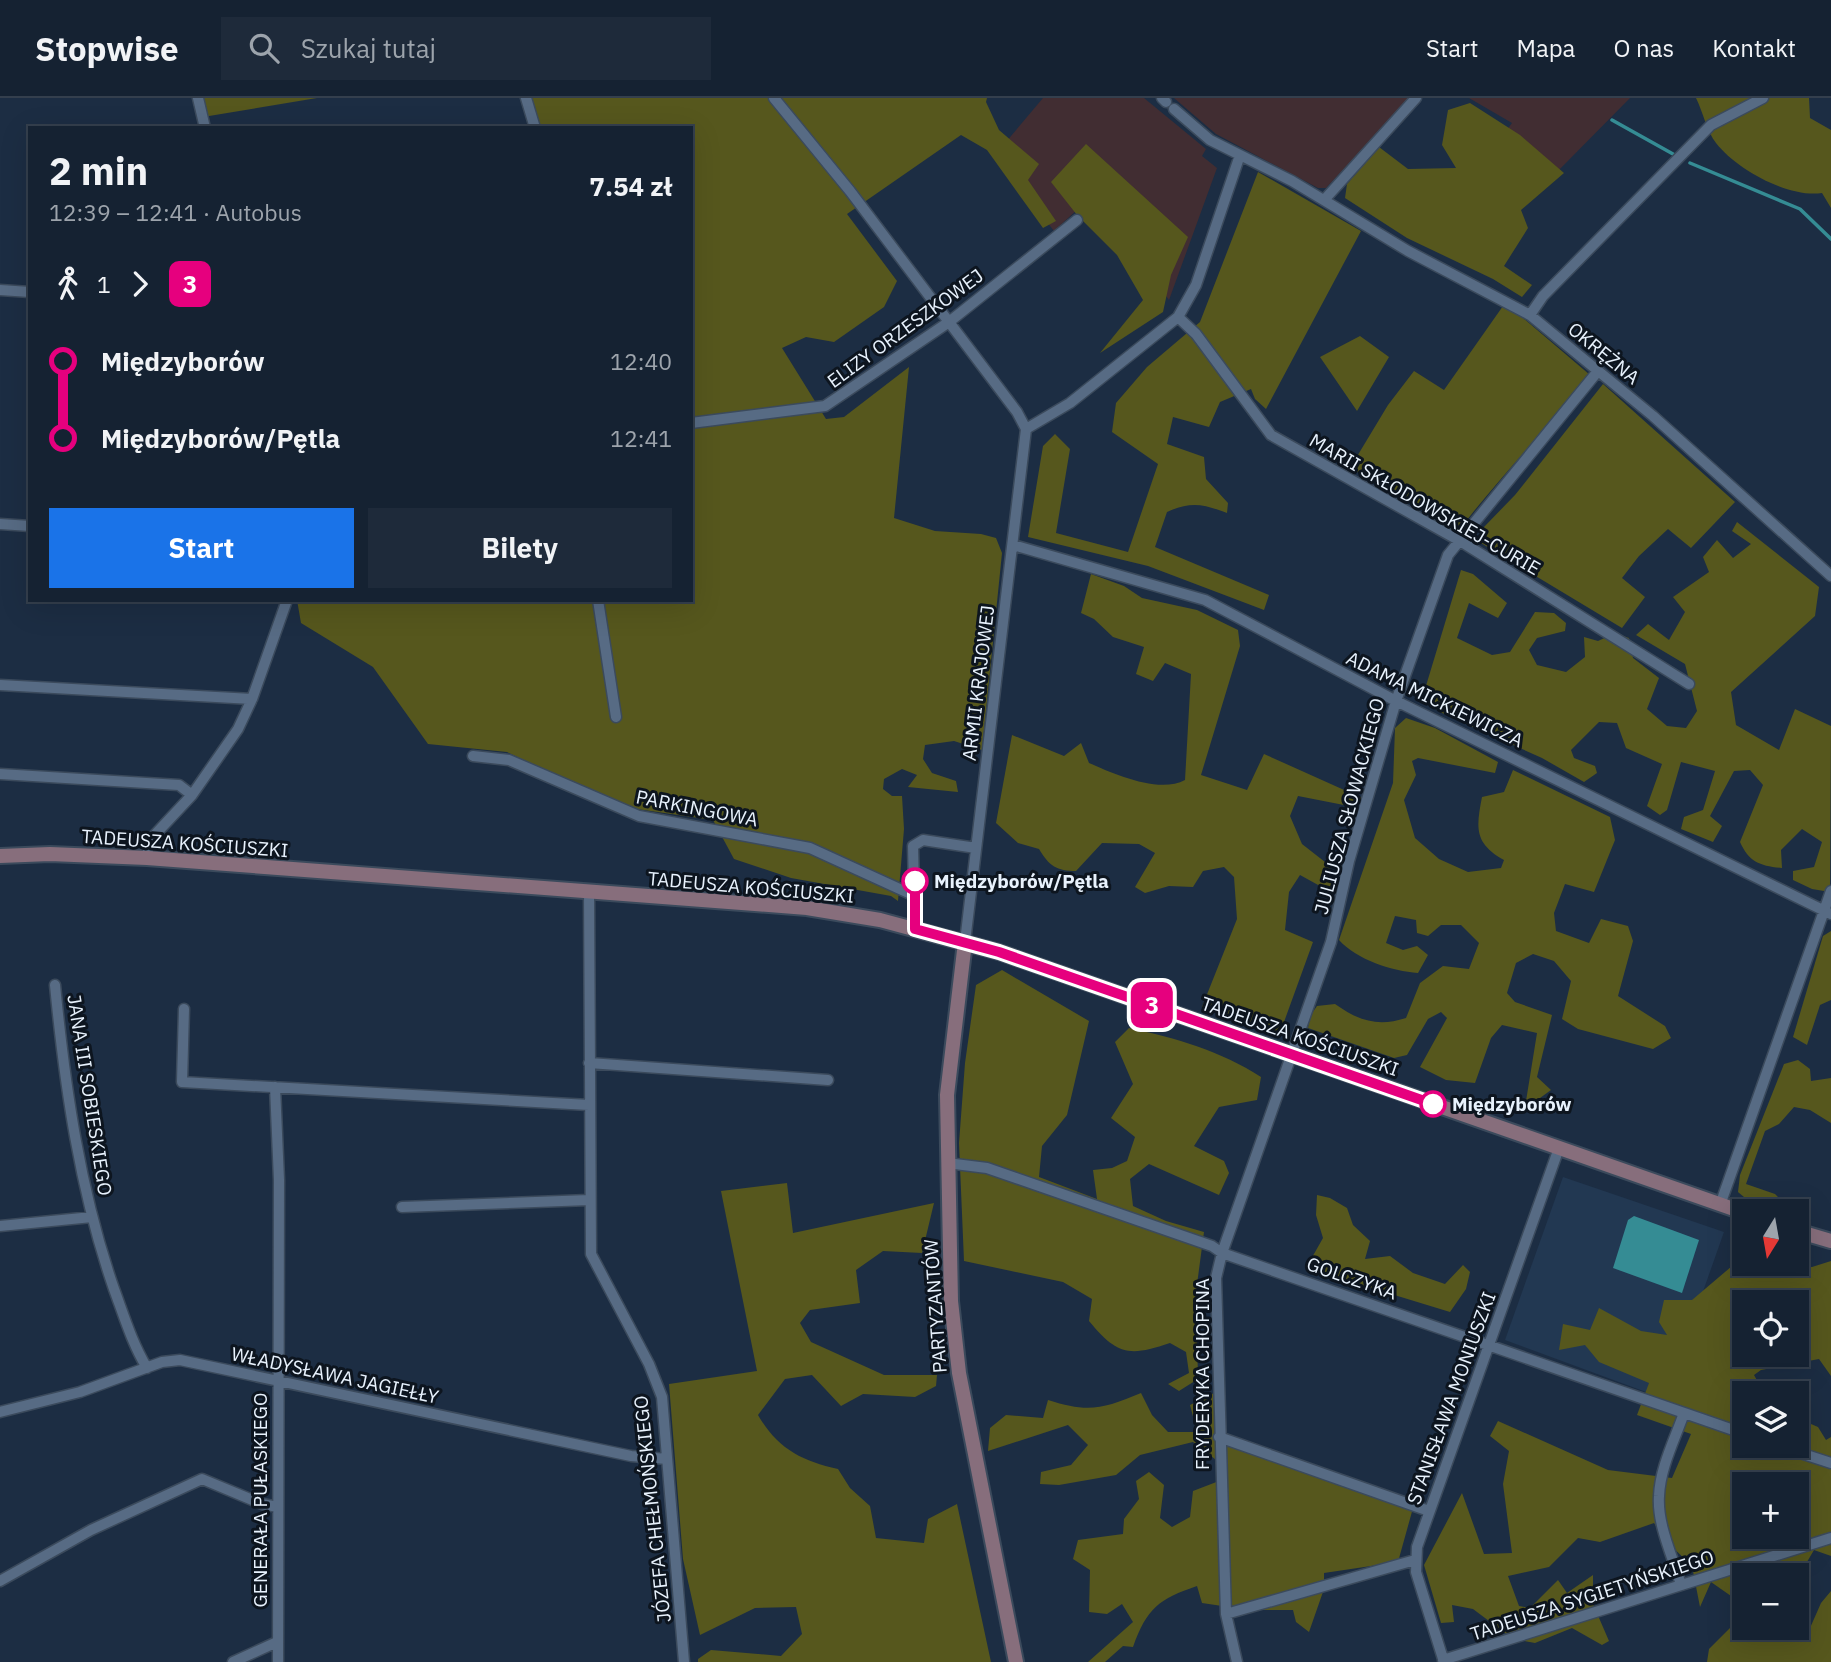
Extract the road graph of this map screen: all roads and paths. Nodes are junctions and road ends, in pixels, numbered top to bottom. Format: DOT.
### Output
graph roads {
  1 [pos="526,98"];
  2 [pos="774,98"];
  3 [pos="1416,98"];
  4 [pos="1763,98"];
  5 [pos="200,100"];
  6 [pos="1167,103"];
  7 [pos="205,126"];
  8 [pos="535,126"];
  9 [pos="1240,155"];
  10 [pos="1325,199"];
  11 [pos="1077,220"];
  12 [pos="0,290"];
  13 [pos="28,292"];
  14 [pos="1530,315"];
  15 [pos="1178,317"];
  16 [pos="949,322"];
  17 [pos="1598,371"];
  18 [pos="693,423"];
  19 [pos="1026,429"];
  20 [pos="0,524"];
  21 [pos="28,526"];
  22 [pos="1460,541"];
  23 [pos="1013,545"];
  24 [pos="1831,576"];
  25 [pos="286,602"];
  26 [pos="598,602"];
  27 [pos="1689,684"];
  28 [pos="0,685"];
  29 [pos="252,699"];
  30 [pos="1395,701"];
  31 [pos="617,717"];
  32 [pos="473,756"];
  33 [pos="0,774"];
  34 [pos="192,795"];
  35 [pos="976,848"];
  36 [pos="0,856"];
  37 [pos="147,858"];
  38 [pos="1831,891"];
  39 [pos="589,892"];
  40 [pos="915,896"];
  41 [pos="1827,912"];
  42 [pos="915,929"];
  43 [pos="965,942"];
  44 [pos="55,985"];
  45 [pos="184,1009"];
  46 [pos="1293,1054"];
  47 [pos="589,1063"];
  48 [pos="828,1080"];
  49 [pos="275,1087"];
  50 [pos="589,1105"];
  51 [pos="1559,1148"];
  52 [pos="947,1163"];
  53 [pos="589,1200"];
  54 [pos="1720,1205"];
  55 [pos="402,1207"];
  56 [pos="1732,1209"];
  57 [pos="92,1217"];
  58 [pos="0,1226"];
  59 [pos="1810,1235"];
  60 [pos="1831,1241"];
  61 [pos="1222,1253"];
  62 [pos="1490,1343"];
  63 [pos="147,1368"];
  64 [pos="278,1381"];
  65 [pos="0,1412"];
  66 [pos="1684,1413"];
  67 [pos="1732,1430"];
  68 [pos="1219,1437"];
  69 [pos="1809,1456"];
  70 [pos="667,1459"];
  71 [pos="1831,1463"];
  72 [pos="278,1507"];
  73 [pos="1429,1511"];
  74 [pos="1831,1538"];
  75 [pos="1415,1560"];
  76 [pos="0,1581"];
  77 [pos="1681,1585"];
  78 [pos="1226,1614"];
  79 [pos="277,1642"];
  80 [pos="1444,1661"];
  81 [pos="233,1662"];
  82 [pos="278,1662"];
  83 [pos="684,1662"];
  84 [pos="1016,1662"];
  85 [pos="1237,1662"];
  1 -- 8 [label="street"];
  2 -- 16 [label="street"];
  3 -- 10 [label="street"];
  4 -- 14 [label="street"];
  5 -- 7 [label="street"];
  6 -- 9 [label="street, OKRĘŻNA"];
  9 -- 10 [label="street, OKRĘŻNA"];
  9 -- 15 [label="street"];
  10 -- 14 [label="street, OKRĘŻNA"];
  11 -- 16 [label="street, ELIZY ORZESZKOWEJ"];
  12 -- 13 [label="street"];
  14 -- 17 [label="street, OKRĘŻNA"];
  15 -- 19 [label="street"];
  15 -- 22 [label="street, MARII SKŁODOWSKIEJ-CURIE"];
  16 -- 18 [label="street, ELIZY ORZESZKOWEJ"];
  16 -- 19 [label="street"];
  17 -- 22 [label="street, JULIUSZA SŁOWACKIEGO"];
  17 -- 24 [label="street, OKRĘŻNA"];
  19 -- 23 [label="street, ARMII KRAJOWEJ"];
  20 -- 21 [label="street"];
  22 -- 27 [label="street, MARII SKŁODOWSKIEJ-CURIE"];
  22 -- 30 [label="street, JULIUSZA SŁOWACKIEGO"];
  23 -- 30 [label="street, ADAMA MICKIEWICZA"];
  23 -- 35 [label="street, ARMII KRAJOWEJ"];
  25 -- 29 [label="street"];
  26 -- 31 [label="street"];
  28 -- 29 [label="street"];
  29 -- 34 [label="street"];
  30 -- 41 [label="street, ADAMA MICKIEWICZA"];
  30 -- 46 [label="street, JULIUSZA SŁOWACKIEGO"];
  32 -- 40 [label="street, PARKINGOWA"];
  33 -- 34 [label="street"];
  34 -- 37 [label="street"];
  35 -- 40 [label="street"];
  35 -- 43 [label="street, ARMII KRAJOWEJ"];
  36 -- 37 [label="main road, TADEUSZA KOŚCIUSZKI"];
  37 -- 39 [label="main road, TADEUSZA KOŚCIUSZKI"];
  38 -- 41 [label="street"];
  39 -- 42 [label="main road, TADEUSZA KOŚCIUSZKI"];
  39 -- 47 [label="street, JÓZEFA CHEŁMOŃSKIEGO"];
  40 -- 42 [label="street"];
  41 -- 54 [label="street"];
  42 -- 43 [label="main road, TADEUSZA KOŚCIUSZKI"];
  43 -- 46 [label="main road, TADEUSZA KOŚCIUSZKI"];
  43 -- 52 [label="main road, PARTYZANTÓW"];
  44 -- 57 [label="street, JANA III SOBIESKIEGO"];
  45 -- 49 [label="street"];
  46 -- 51 [label="main road, TADEUSZA KOŚCIUSZKI"];
  46 -- 61 [label="street, FRYDERYKA CHOPINA"];
  47 -- 48 [label="street"];
  47 -- 50 [label="street, JÓZEFA CHEŁMOŃSKIEGO"];
  49 -- 50 [label="street"];
  49 -- 64 [label="street, GENERAŁA PUŁASKIEGO"];
  50 -- 53 [label="street, JÓZEFA CHEŁMOŃSKIEGO"];
  51 -- 54 [label="main road, TADEUSZA KOŚCIUSZKI"];
  51 -- 62 [label="street, STANISŁAWA MONIUSZKI"];
  52 -- 61 [label="street, GOLCZYKA"];
  52 -- 84 [label="main road, PARTYZANTÓW"];
  53 -- 55 [label="street"];
  53 -- 70 [label="street, JÓZEFA CHEŁMOŃSKIEGO"];
  54 -- 56 [label="main road, TADEUSZA KOŚCIUSZKI"];
  57 -- 58 [label="street"];
  57 -- 63 [label="street, JANA III SOBIESKIEGO"];
  59 -- 60 [label="main road"];
  61 -- 62 [label="street, GOLCZYKA"];
  61 -- 68 [label="street, FRYDERYKA CHOPINA"];
  62 -- 66 [label="street, GOLCZYKA"];
  62 -- 73 [label="street, STANISŁAWA MONIUSZKI"];
  63 -- 64 [label="street, WŁADYSŁAWA JAGIEŁŁY"];
  63 -- 65 [label="street, WŁADYSŁAWA JAGIEŁŁY"];
  64 -- 70 [label="street, WŁADYSŁAWA JAGIEŁŁY"];
  64 -- 72 [label="street, GENERAŁA PUŁASKIEGO"];
  66 -- 67 [label="street, GOLCZYKA"];
  66 -- 77 [label="street"];
  68 -- 73 [label="street"];
  68 -- 78 [label="street, FRYDERYKA CHOPINA"];
  69 -- 71 [label="street"];
  70 -- 83 [label="street, JÓZEFA CHEŁMOŃSKIEGO"];
  72 -- 76 [label="street"];
  72 -- 79 [label="street, GENERAŁA PUŁASKIEGO"];
  73 -- 75 [label="street, STANISŁAWA MONIUSZKI"];
  74 -- 77 [label="street, TADEUSZA SYGIETYŃSKIEGO"];
  75 -- 78 [label="street"];
  75 -- 80 [label="street"];
  77 -- 80 [label="street, TADEUSZA SYGIETYŃSKIEGO"];
  78 -- 85 [label="street, FRYDERYKA CHOPINA"];
  79 -- 81 [label="street"];
  79 -- 82 [label="street, GENERAŁA PUŁASKIEGO"];
}
